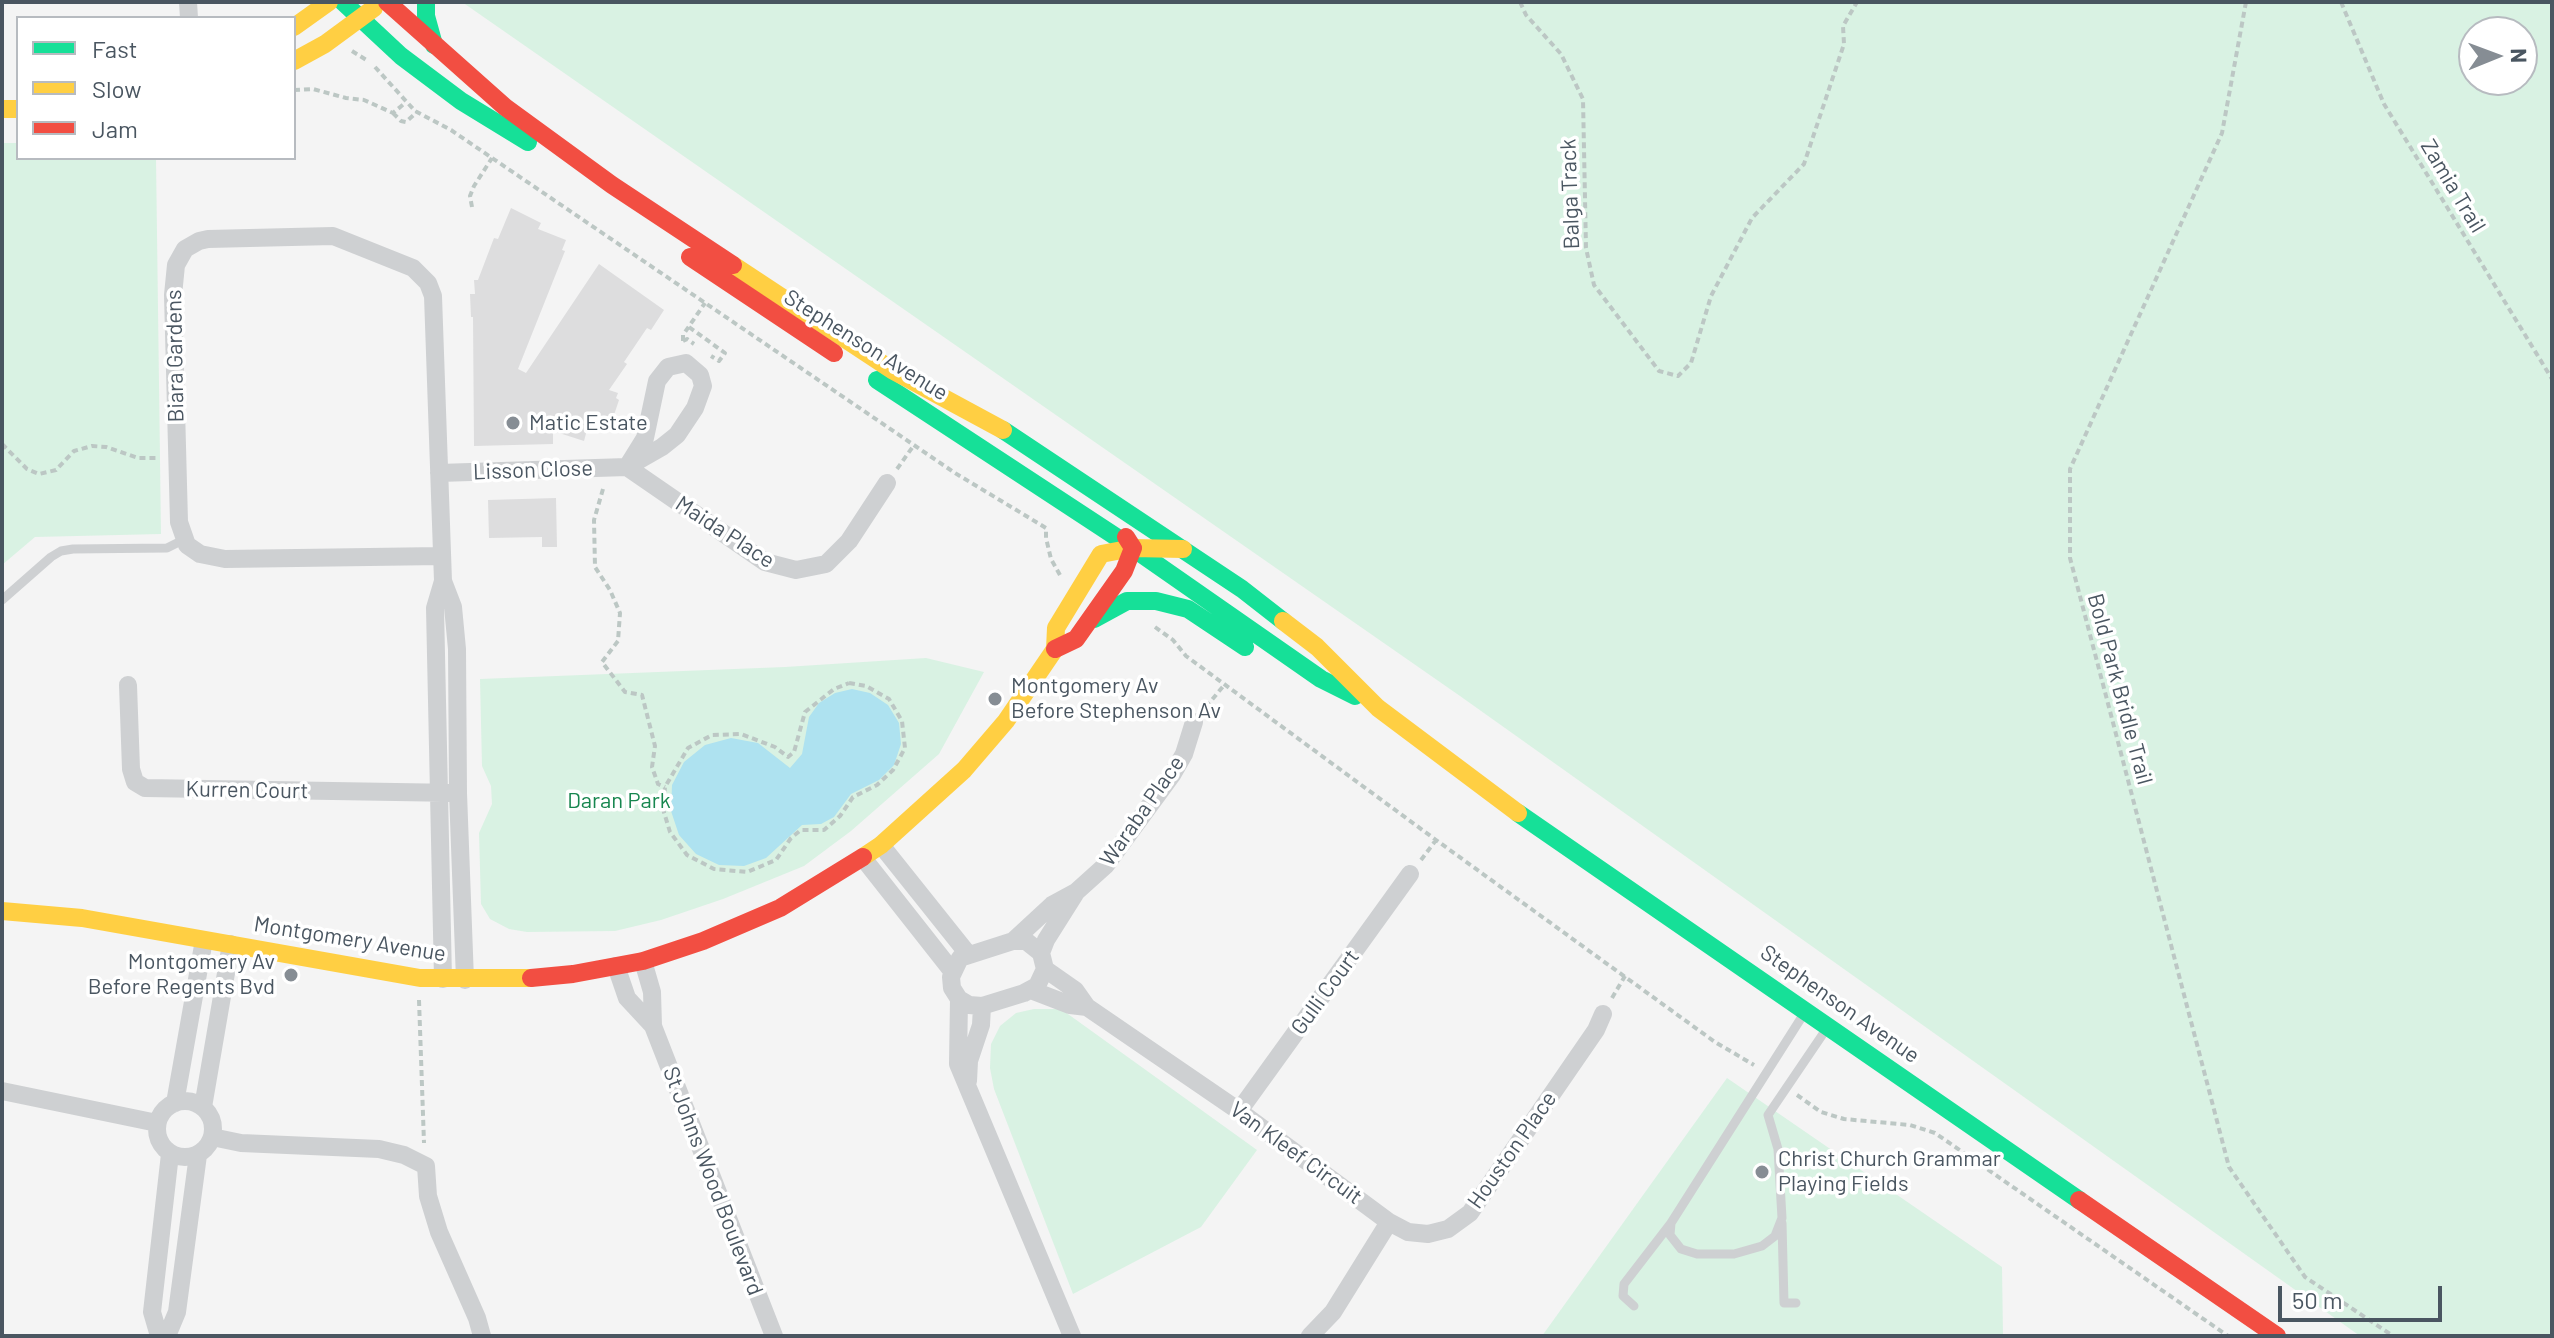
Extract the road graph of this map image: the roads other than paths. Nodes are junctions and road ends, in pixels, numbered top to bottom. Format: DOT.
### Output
graph roads {
  1 [pos="329,2"];
  2 [pos="343,2"];
  3 [pos="384,2"];
  4 [pos="426,2"];
  5 [pos="361,19"];
  6 [pos="296,26"];
  7 [pos="434,45"];
  8 [pos="296,60"];
  9 [pos="992,423"];
  10 [pos="627,467"];
  11 [pos="439,473"];
  12 [pos="892,476"];
  13 [pos="183,540"];
  14 [pos="1133,548"];
  15 [pos="1183,549"];
  16 [pos="441,556"];
  17 [pos="2,600"];
  18 [pos="1088,623"];
  19 [pos="1055,649"];
  20 [pos="1321,679"];
  21 [pos="128,685"];
  22 [pos="1378,708"];
  23 [pos="1194,722"];
  24 [pos="449,793"];
  25 [pos="881,845"];
  26 [pos="863,858"];
  27 [pos="1410,874"];
  28 [pos="1076,892"];
  29 [pos="2,911"];
  30 [pos="204,940"];
  31 [pos="1013,941"];
  32 [pos="231,944"];
  33 [pos="968,954"];
  34 [pos="643,961"];
  35 [pos="1043,961"];
  36 [pos="616,966"];
  37 [pos="952,971"];
  38 [pos="443,979"];
  39 [pos="465,980"];
  40 [pos="1031,990"];
  41 [pos="959,999"];
  42 [pos="982,1006"];
  43 [pos="1087,1007"];
  44 [pos="1806,1010"];
  45 [pos="1603,1014"];
  46 [pos="1829,1025"];
  47 [pos="653,1026"];
  48 [pos="968,1083"];
  49 [pos="2,1091"];
  50 [pos="175,1103"];
  51 [pos="203,1107"];
  52 [pos="1239,1111"];
  53 [pos="157,1123"];
  54 [pos="212,1137"];
  55 [pos="170,1154"];
  56 [pos="198,1155"];
  57 [pos="1782,1218"];
  58 [pos="1389,1222"];
  59 [pos="1671,1223"];
  60 [pos="1796,1303"];
  61 [pos="1634,1306"];
  62 [pos="159,1336"];
  63 [pos="167,1336"];
  64 [pos="482,1336"];
  65 [pos="774,1336"];
  66 [pos="1072,1336"];
  67 [pos="1310,1336"];
  68 [pos="2277,1336"];
  1 -- 6 [label="main road"];
  2 -- 5 [label="main road, Stephenson Avenue"];
  3 -- 5 [label="main road"];
  3 -- 7 [label="main road, Stephenson Avenue"];
  4 -- 7 [label="main road"];
  5 -- 8 [label="main road"];
  5 -- 14 [label="main road, Stephenson Avenue"];
  7 -- 9 [label="main road, Stephenson Avenue"];
  9 -- 14 [label="main road"];
  9 -- 15 [label="main road, Stephenson Avenue"];
  10 -- 10 [label="street, Lisson Close"];
  10 -- 11 [label="street, Lisson Close"];
  10 -- 12 [label="street, Maida Place"];
  11 -- 13 [label="street, Biara Gardens"];
  11 -- 16 [label="street, Biara Gardens"];
  13 -- 16 [label="street"];
  13 -- 17 [label="lane"];
  14 -- 15 [label="main road, Montgomery Avenue"];
  14 -- 18 [label="main road, Montgomery Avenue"];
  14 -- 19 [label="main road, Montgomery Avenue"];
  14 -- 20 [label="main road, Stephenson Avenue"];
  15 -- 22 [label="main road, Stephenson Avenue"];
  16 -- 24 [label="street, Biara Gardens"];
  18 -- 19 [label="main road, Montgomery Avenue"];
  18 -- 20 [label="main road"];
  19 -- 25 [label="main road, Montgomery Avenue"];
  20 -- 22 [label="main road, Stephenson Avenue"];
  21 -- 24 [label="street, Kurren Court"];
  22 -- 44 [label="main road, Stephenson Avenue"];
  23 -- 28 [label="street, Waraba Place"];
  24 -- 38 [label="street, Biara Gardens"];
  24 -- 39 [label="street, Biara Gardens"];
  25 -- 26 [label="main road, Montgomery Avenue"];
  25 -- 33 [label="street"];
  26 -- 34 [label="main road, Montgomery Avenue"];
  26 -- 37 [label="street"];
  27 -- 52 [label="street, Gulli Court"];
  28 -- 31 [label="street, Waraba Place"];
  28 -- 35 [label="street, Waraba Place"];
  29 -- 30 [label="main road, Montgomery Avenue"];
  30 -- 32 [label="main road, Montgomery Avenue"];
  30 -- 50 [label="street"];
  31 -- 33 [label="street"];
  31 -- 35 [label="street"];
  32 -- 38 [label="main road, Montgomery Avenue"];
  32 -- 51 [label="street"];
  33 -- 37 [label="street"];
  34 -- 36 [label="main road, Montgomery Avenue"];
  34 -- 47 [label="street, St Johns Wood Boulevard"];
  35 -- 40 [label="street"];
  35 -- 43 [label="street, Van Kleef Circuit"];
  36 -- 39 [label="main road, Montgomery Avenue"];
  36 -- 47 [label="street, St Johns Wood Boulevard"];
  37 -- 41 [label="street"];
  38 -- 39 [label="main road, Montgomery Avenue"];
  40 -- 42 [label="street"];
  40 -- 43 [label="street, Van Kleef Circuit"];
  41 -- 42 [label="street"];
  41 -- 48 [label="street"];
  42 -- 48 [label="street"];
  43 -- 52 [label="street, Van Kleef Circuit"];
  44 -- 46 [label="main road, Stephenson Avenue"];
  44 -- 59 [label="lane"];
  45 -- 58 [label="street, Houston Place"];
  46 -- 57 [label="lane"];
  46 -- 68 [label="main road, Stephenson Avenue"];
  47 -- 65 [label="street, St Johns Wood Boulevard"];
  48 -- 66 [label="street"];
  49 -- 53 [label="street"];
  50 -- 51 [label="street"];
  50 -- 53 [label="street"];
  51 -- 54 [label="street"];
  52 -- 58 [label="street, Van Kleef Circuit"];
  53 -- 55 [label="street"];
  54 -- 56 [label="street"];
  54 -- 64 [label="street"];
  55 -- 56 [label="street"];
  55 -- 62 [label="street"];
  56 -- 63 [label="street"];
  57 -- 59 [label="lane"];
  57 -- 60 [label="lane"];
  58 -- 67 [label="street"];
  59 -- 61 [label="lane"];
}
